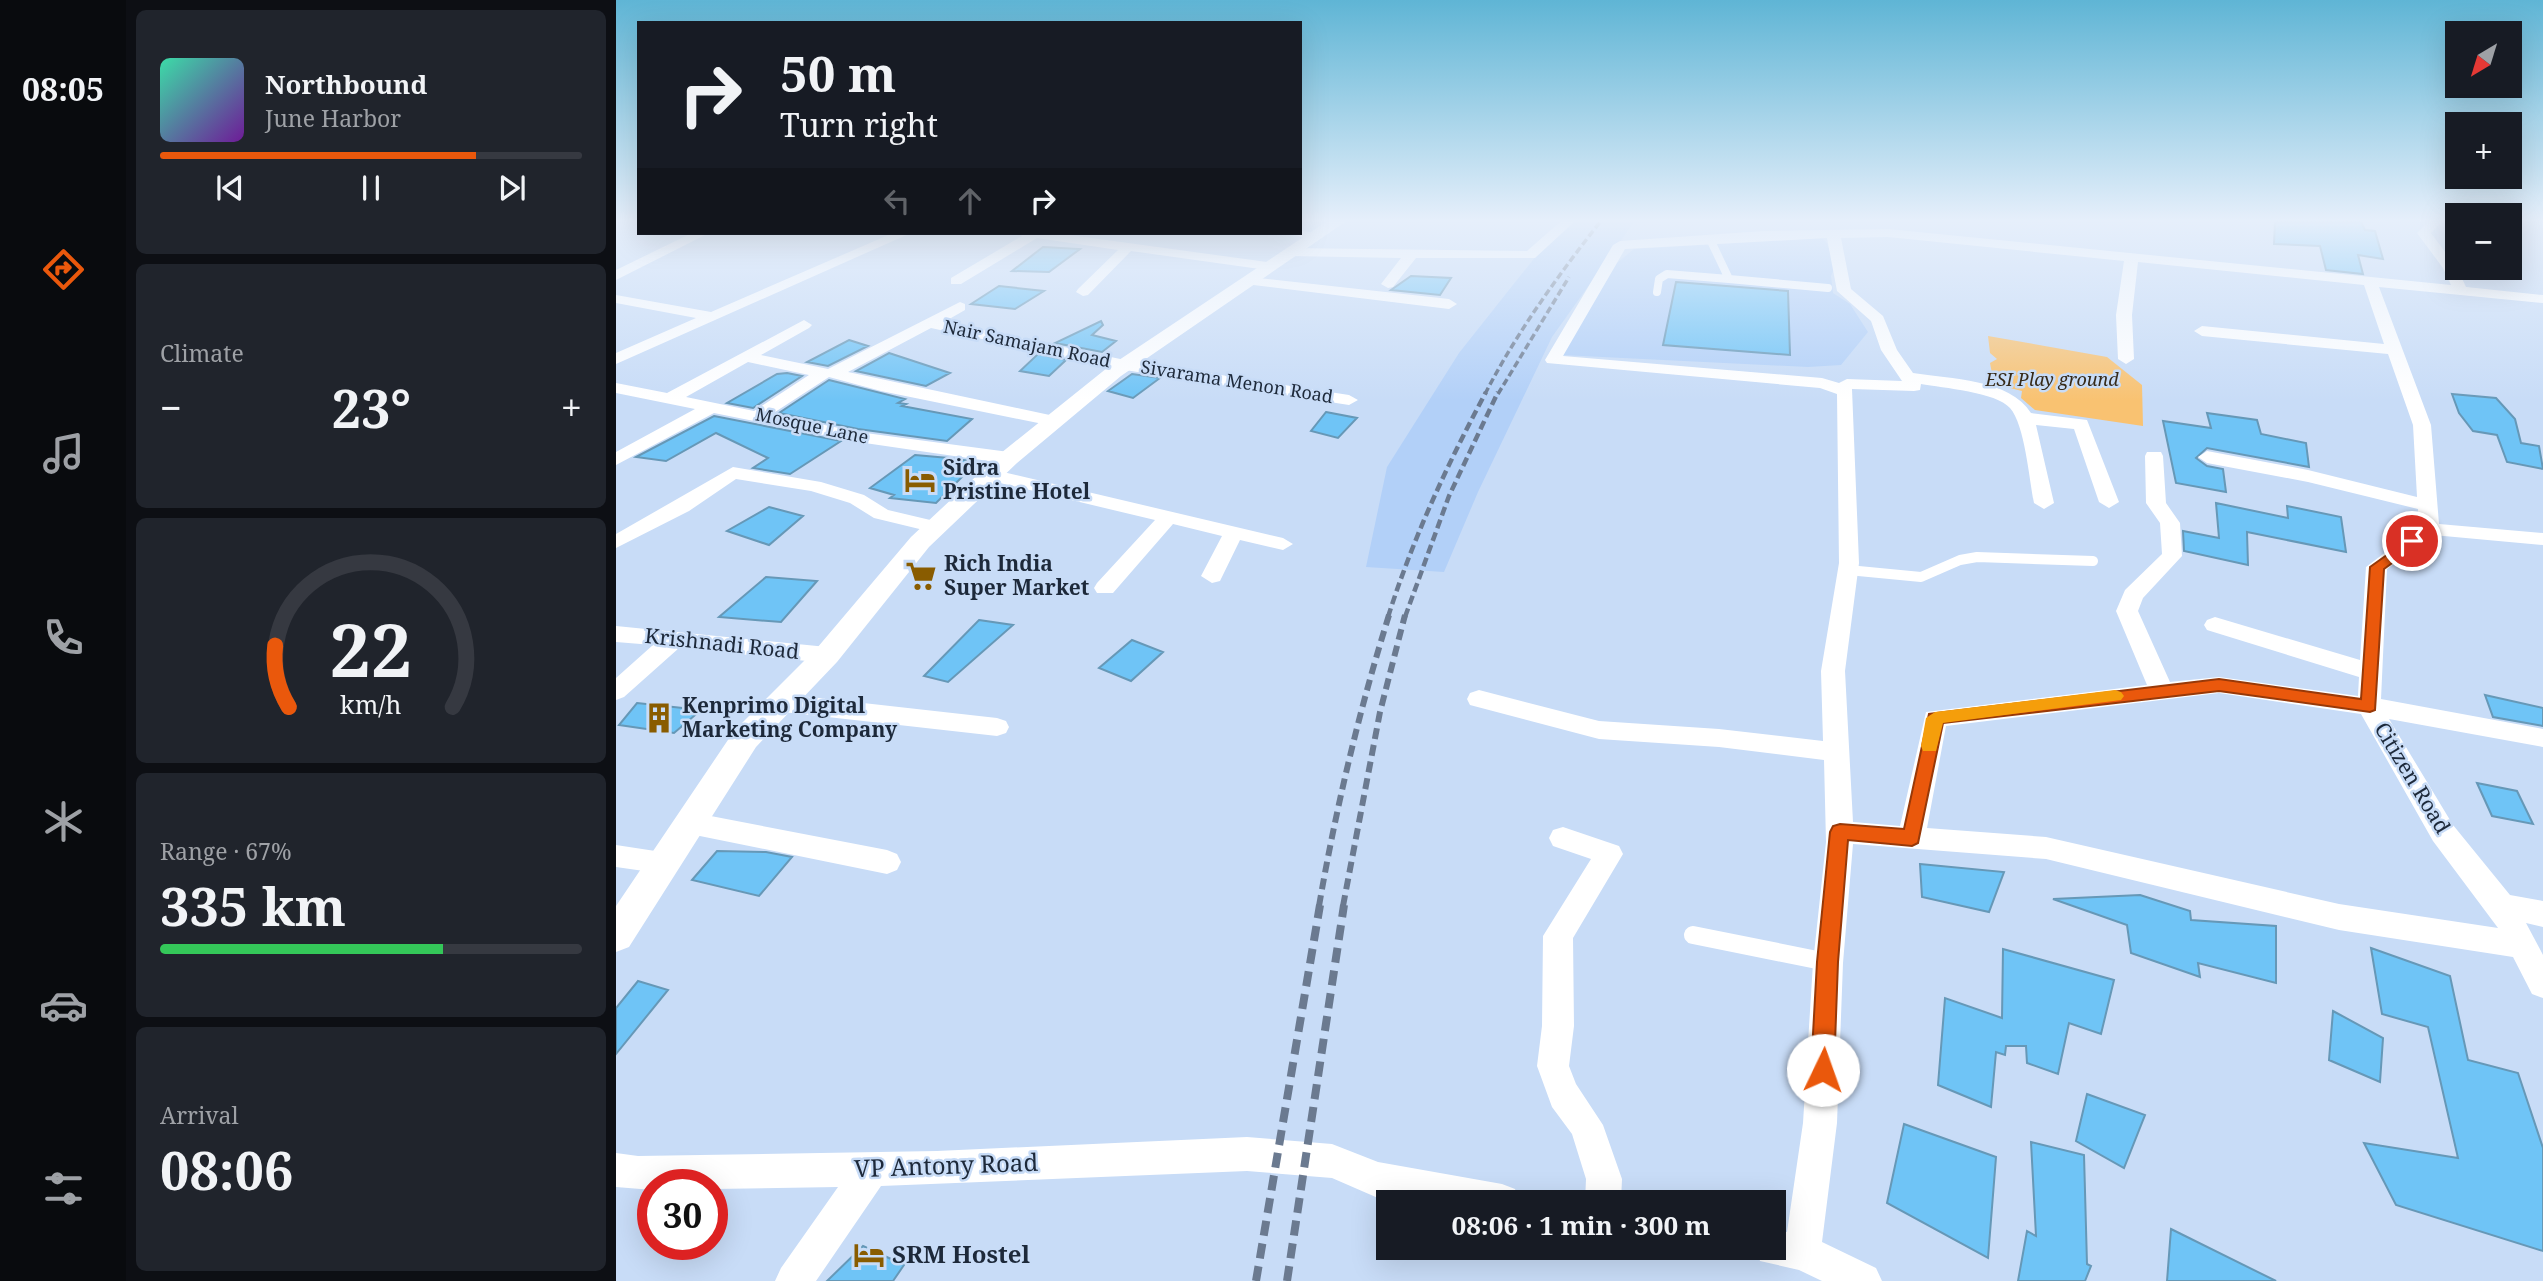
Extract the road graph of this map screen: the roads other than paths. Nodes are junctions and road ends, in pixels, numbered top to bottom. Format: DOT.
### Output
graph roads {
  1 [pos="794,282"];
  2 [pos="1093,282"];
  3 [pos="1246,282"];
  4 [pos="1313,282"];
  5 [pos="1599,282"];
  6 [pos="1659,282"];
  7 [pos="1760,282"];
  8 [pos="1842,282"];
  9 [pos="2129,282"];
  10 [pos="2371,282"];
  11 [pos="2388,282"];
  12 [pos="2457,282"];
  13 [pos="1828,288"];
  14 [pos="2460,289"];
  15 [pos="1083,292"];
  16 [pos="1657,292"];
  17 [pos="616,299"];
  18 [pos="2543,299"];
  19 [pos="1449,304"];
  20 [pos="960,307"];
  21 [pos="714,317"];
  22 [pos="929,323"];
  23 [pos="804,325"];
  24 [pos="2202,331"];
  25 [pos="2395,351"];
  26 [pos="745,357"];
  27 [pos="616,359"];
  28 [pos="2126,359"];
  29 [pos="1125,365"];
  30 [pos="1908,377"];
  31 [pos="1847,384"];
  32 [pos="616,388"];
  33 [pos="669,399"];
  34 [pos="1349,400"];
  35 [pos="712,407"];
  36 [pos="759,415"];
  37 [pos="2024,418"];
  38 [pos="1053,421"];
  39 [pos="2154,456"];
  40 [pos="2207,457"];
  41 [pos="616,458"];
  42 [pos="999,467"];
  43 [pos="2109,502"];
  44 [pos="2044,503"];
  45 [pos="1169,517"];
  46 [pos="2428,517"];
  47 [pos="936,527"];
  48 [pos="1234,532"];
  49 [pos="2543,539"];
  50 [pos="616,542"];
  51 [pos="1283,544"];
  52 [pos="2093,561"];
  53 [pos="1848,570"];
  54 [pos="1212,576"];
  55 [pos="1105,587"];
  56 [pos="2215,625"];
  57 [pos="616,634"];
  58 [pos="674,640"];
  59 [pos="827,655"];
  60 [pos="2371,672"];
  61 [pos="616,691"];
  62 [pos="2161,691"];
  63 [pos="1479,699"];
  64 [pos="783,703"];
  65 [pos="2370,706"];
  66 [pos="997,727"];
  67 [pos="2543,738"];
  68 [pos="1836,752"];
  69 [pos="690,823"];
  70 [pos="1840,832"];
  71 [pos="1563,838"];
  72 [pos="1912,838"];
  73 [pos="616,856"];
  74 [pos="665,862"];
  75 [pos="887,862"];
  76 [pos="2501,906"];
  77 [pos="2543,914"];
  78 [pos="1693,935"];
  79 [pos="616,936"];
  80 [pos="2522,945"];
  81 [pos="1828,962"];
  82 [pos="2543,984"];
  83 [pos="1276,1155"];
  84 [pos="872,1169"];
  85 [pos="616,1170"];
  86 [pos="1434,1190"];
  87 [pos="1604,1190"];
  88 [pos="1820,1266"];
  89 [pos="794,1281"];
  1 -- 21 [label="street"];
  2 -- 15 [label="street"];
  3 -- 29 [label="street, Sivarama Menon Road"];
  4 -- 19 [label="street"];
  5 -- 53 [label="street"];
  6 -- 16 [label="lane"];
  7 -- 13 [label="lane"];
  8 -- 30 [label="street"];
  9 -- 28 [label="street"];
  10 -- 25 [label="street"];
  11 -- 14 [label="street"];
  12 -- 14 [label="street"];
  14 -- 18 [label="street"];
  17 -- 21 [label="street"];
  20 -- 22 [label="street"];
  21 -- 27 [label="street"];
  22 -- 29 [label="street, Nair Samajam Road"];
  22 -- 38 [label="street"];
  23 -- 26 [label="street"];
  24 -- 25 [label="street"];
  25 -- 46 [label="street"];
  26 -- 33 [label="street"];
  26 -- 36 [label="street"];
  29 -- 34 [label="street, Sivarama Menon Road"];
  29 -- 38 [label="street, Sivarama Menon Road"];
  30 -- 31 [label="street"];
  30 -- 37 [label="street"];
  32 -- 33 [label="street, Mosque Lane"];
  33 -- 35 [label="street, Mosque Lane"];
  35 -- 36 [label="street, Mosque Lane"];
  35 -- 41 [label="street"];
  36 -- 42 [label="street, Mosque Lane"];
  37 -- 43 [label="street"];
  37 -- 44 [label="street"];
  38 -- 42 [label="street, Sivarama Menon Road"];
  39 -- 62 [label="street"];
  40 -- 46 [label="street"];
  42 -- 45 [label="street"];
  42 -- 47 [label="street, Sivarama Menon Road"];
  45 -- 48 [label="street"];
  45 -- 55 [label="street"];
  46 -- 49 [label="street"];
  46 -- 60 [label="street, Citizen Road"];
  47 -- 50 [label="street"];
  47 -- 59 [label="street, Sivarama Menon Road"];
  48 -- 51 [label="street"];
  48 -- 54 [label="street"];
  52 -- 53 [label="lane"];
  53 -- 68 [label="street"];
  56 -- 60 [label="street"];
  57 -- 58 [label="street, Krishnadi Road"];
  58 -- 59 [label="street, Krishnadi Road"];
  58 -- 61 [label="street"];
  59 -- 64 [label="street, Sivarama Menon Road"];
  60 -- 65 [label="street, Citizen Road"];
  62 -- 65 [label="street"];
  62 -- 72 [label="street"];
  63 -- 68 [label="street"];
  64 -- 66 [label="street"];
  64 -- 69 [label="street, Sivarama Menon Road"];
  65 -- 67 [label="street"];
  65 -- 76 [label="street, Citizen Road"];
  68 -- 70 [label="street"];
  69 -- 74 [label="street, Sivarama Menon Road"];
  69 -- 75 [label="street"];
  70 -- 72 [label="street"];
  70 -- 81 [label="street"];
  71 -- 87 [label="street"];
  72 -- 80 [label="street"];
  73 -- 74 [label="street"];
  74 -- 79 [label="street, Sivarama Menon Road"];
  76 -- 77 [label="street"];
  76 -- 80 [label="street, Citizen Road"];
  78 -- 81 [label="lane"];
  80 -- 82 [label="street, Citizen Road"];
  81 -- 88 [label="street"];
  83 -- 84 [label="street, VP Antony Road"];
  83 -- 86 [label="street"];
  84 -- 85 [label="street, VP Antony Road"];
  84 -- 89 [label="street"];
}
